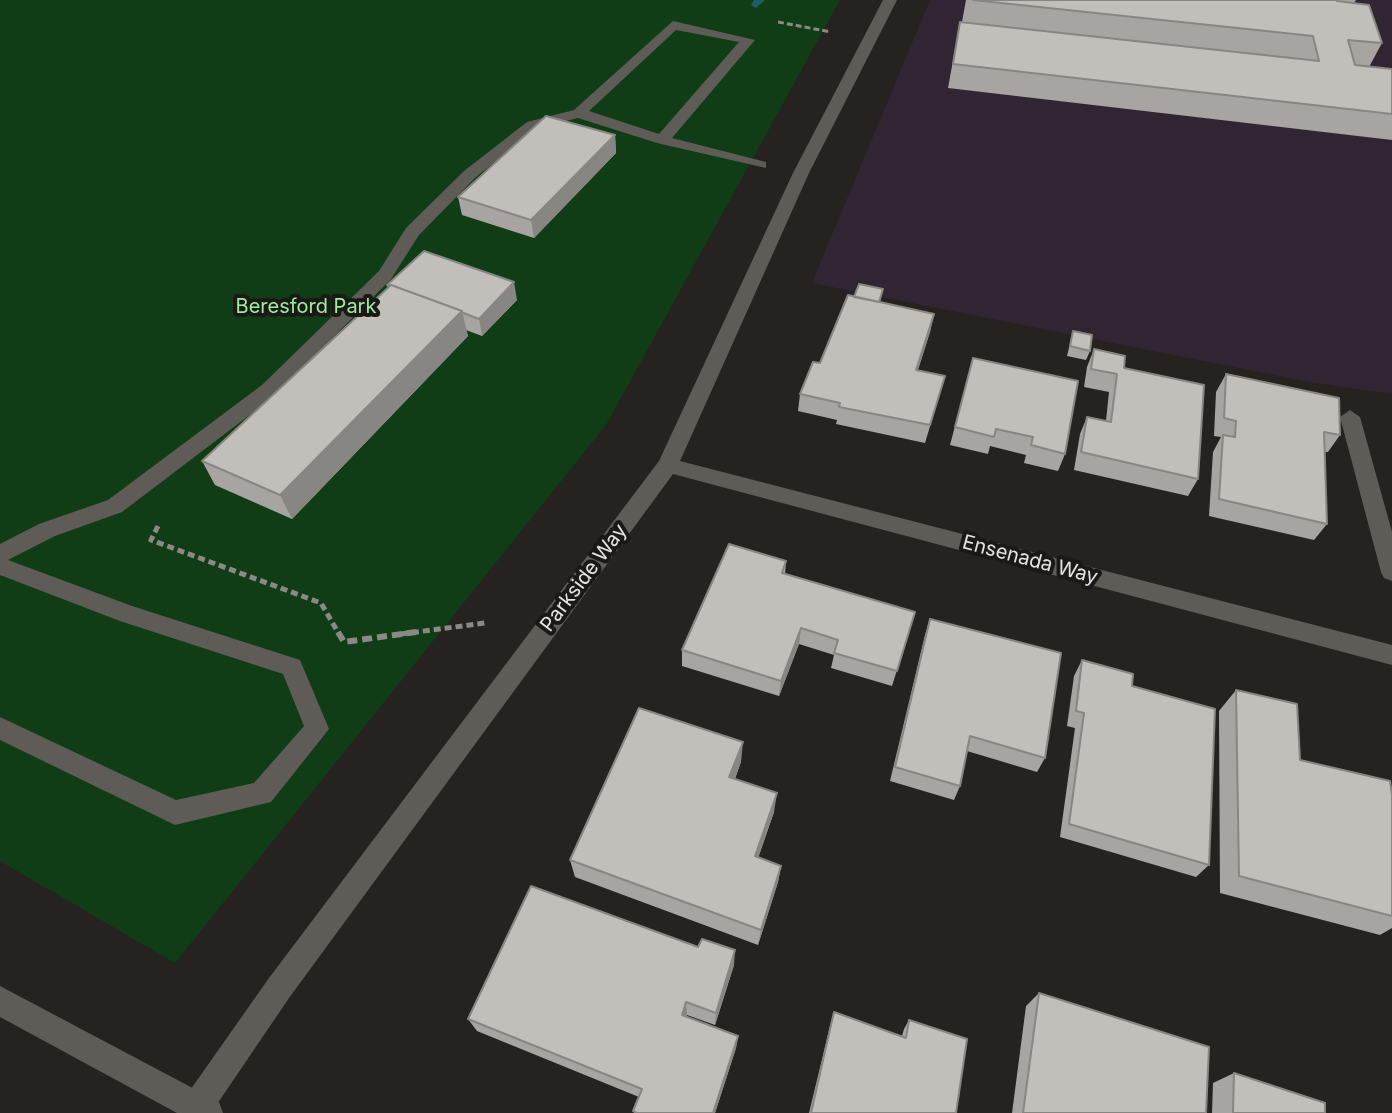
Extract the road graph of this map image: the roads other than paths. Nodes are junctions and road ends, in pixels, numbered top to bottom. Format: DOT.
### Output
graph roads {
  1 [pos="890,0"];
  2 [pos="579,113"];
  3 [pos="662,140"];
  4 [pos="760,165"];
  5 [pos="1350,417"];
  6 [pos="668,465"];
  7 [pos="0,554"];
  8 [pos="0,566"];
  9 [pos="1392,572"];
  10 [pos="1392,655"];
  11 [pos="0,728"];
  12 [pos="0,1001"];
  13 [pos="202,1110"];
  1 -- 6 [label="street, Parkside Way"];
  2 -- 3 [label="street"];
  2 -- 3 [label="street"];
  2 -- 7 [label="street"];
  3 -- 4 [label="street"];
  5 -- 9 [label="street"];
  6 -- 10 [label="street, Ensenada Way"];
  6 -- 13 [label="street, Parkside Way"];
  8 -- 11 [label="street"];
  12 -- 13 [label="street"];
}
